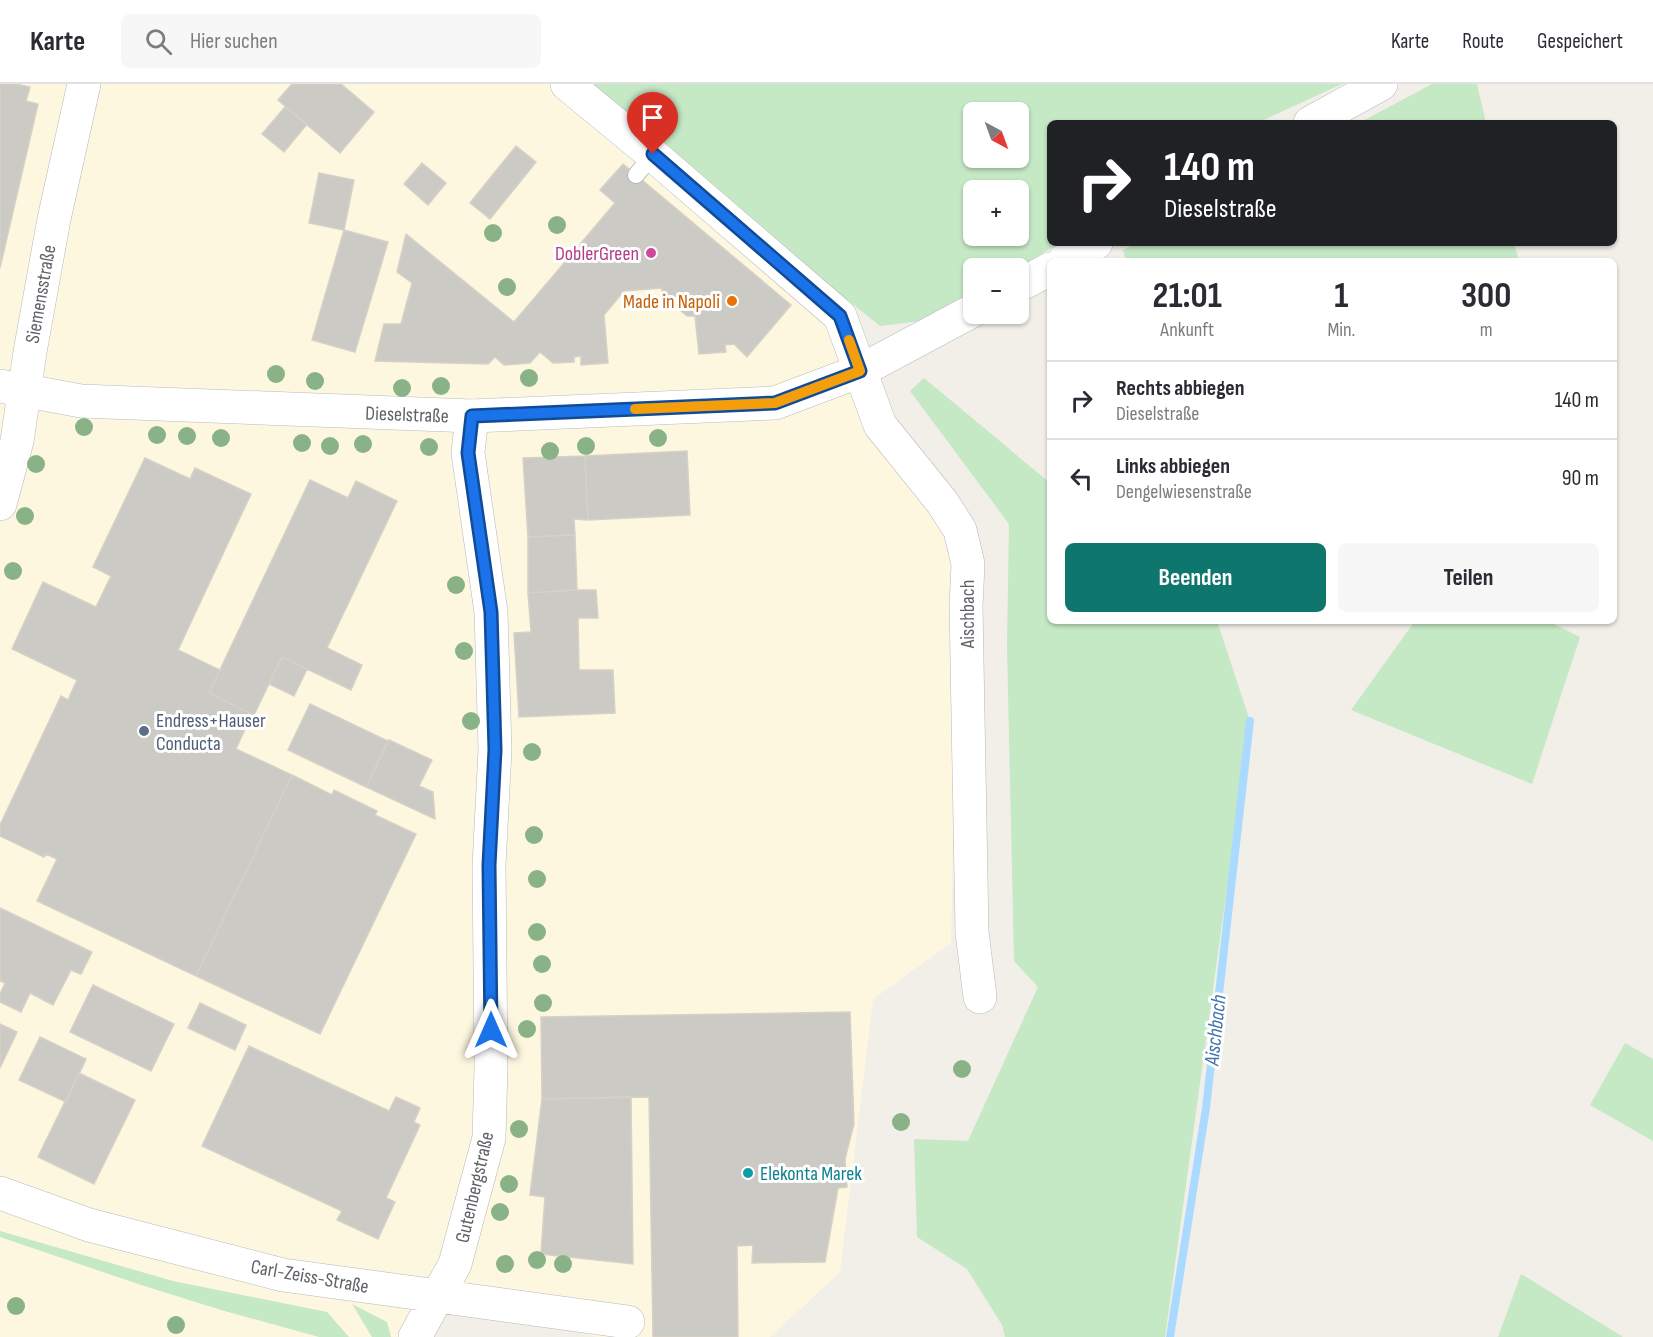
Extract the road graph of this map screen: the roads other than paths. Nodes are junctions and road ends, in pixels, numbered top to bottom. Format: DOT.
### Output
graph roads {
  1 [pos="84,84"];
  2 [pos="567,84"];
  3 [pos="1381,84"];
  4 [pos="1315,120"];
  5 [pos="1091,246"];
  6 [pos="1069,258"];
  7 [pos="1047,271"];
  8 [pos="1029,280"];
  9 [pos="963,316"];
  10 [pos="860,371"];
  11 [pos="12,388"];
  12 [pos="472,416"];
  13 [pos="0,504"];
  14 [pos="980,997"];
  15 [pos="0,1192"];
  16 [pos="438,1296"];
  17 [pos="628,1322"];
  18 [pos="415,1337"];
  1 -- 11 [label="street, Siemensstraße"];
  2 -- 10 [label="street, Aischbach"];
  3 -- 4 [label="street"];
  5 -- 6 [label="street"];
  7 -- 8 [label="street"];
  9 -- 10 [label="street, Dieselstraße"];
  10 -- 12 [label="street, Dieselstraße"];
  10 -- 14 [label="street, Aischbach"];
  11 -- 12 [label="street, Dieselstraße"];
  11 -- 13 [label="street, Siemensstraße"];
  12 -- 16 [label="street, Gutenbergstraße"];
  15 -- 16 [label="street, Carl-Zeiss-Straße"];
  16 -- 17 [label="street, Carl-Zeiss-Straße"];
  16 -- 18 [label="street, Gutenbergstraße"];
}
